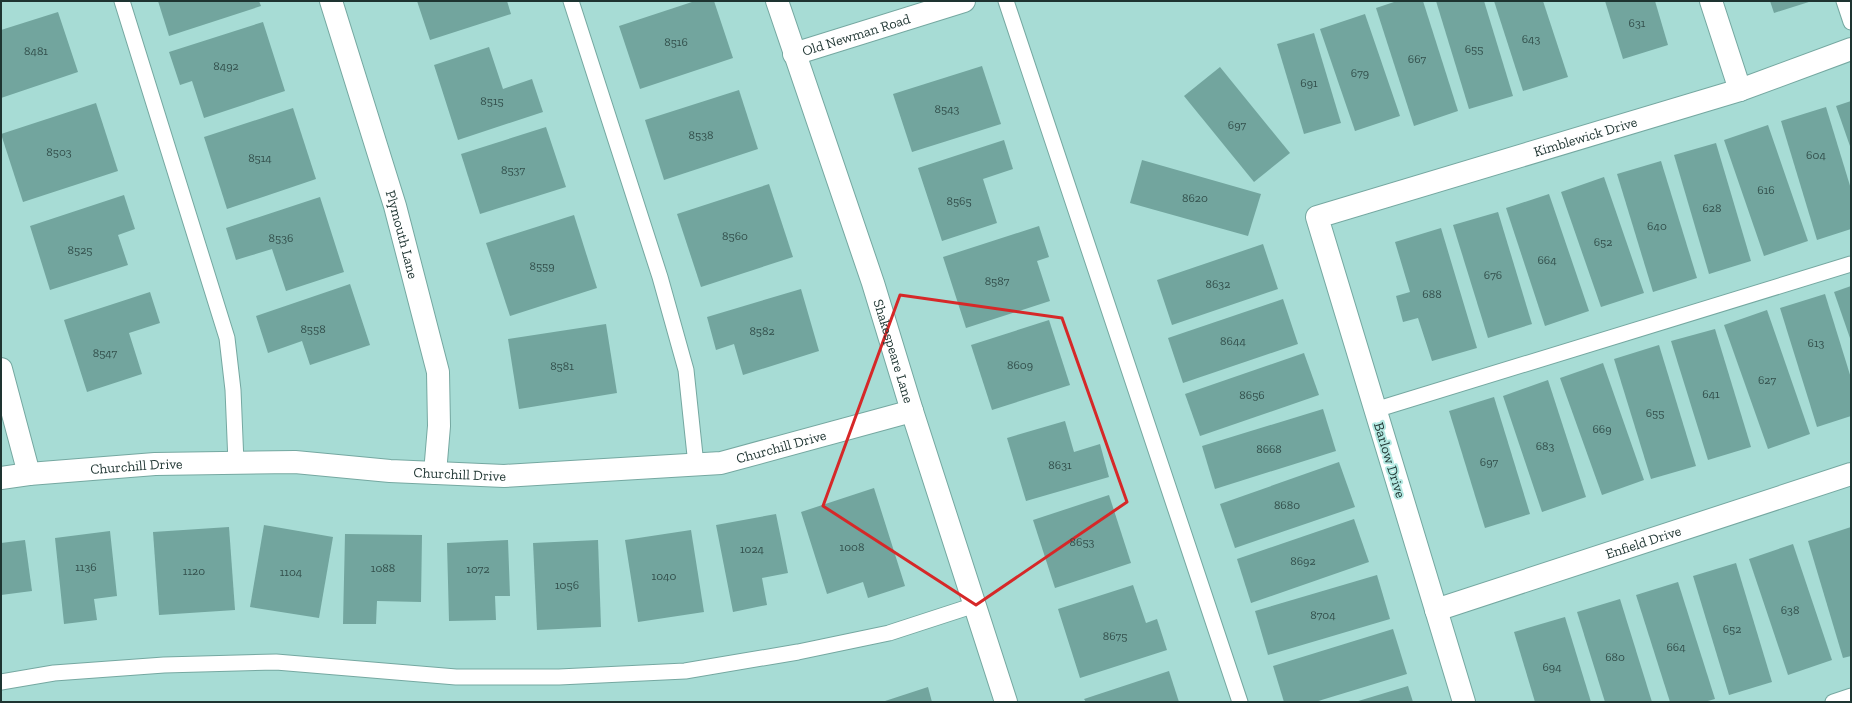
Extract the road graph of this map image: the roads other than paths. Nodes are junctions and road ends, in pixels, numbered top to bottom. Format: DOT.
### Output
graph roads {
  1 [pos="122,1"];
  2 [pos="331,1"];
  3 [pos="572,1"];
  4 [pos="777,1"];
  5 [pos="964,1"];
  6 [pos="1006,1"];
  7 [pos="1711,1"];
  8 [pos="1844,1"];
  9 [pos="1851,22"];
  10 [pos="1851,50"];
  11 [pos="794,54"];
  12 [pos="1740,90"];
  13 [pos="1317,217"];
  14 [pos="1851,264"];
  15 [pos="1,369"];
  16 [pos="1375,410"];
  17 [pos="912,411"];
  18 [pos="236,463"];
  19 [pos="696,465"];
  20 [pos="435,473"];
  21 [pos="29,474"];
  22 [pos="1851,474"];
  23 [pos="1,478"];
  24 [pos="975,605"];
  25 [pos="1436,610"];
  26 [pos="1,682"];
  27 [pos="1851,696"];
  28 [pos="1006,702"];
  29 [pos="1240,702"];
  30 [pos="1464,702"];
  31 [pos="1833,702"];
  1 -- 18 [label="lane"];
  2 -- 20 [label="street, Plymouth Lane"];
  3 -- 19 [label="lane"];
  4 -- 11 [label="street, Shakespeare Lane"];
  5 -- 11 [label="street, Old Newman Road"];
  6 -- 29 [label="lane"];
  7 -- 12 [label="street"];
  8 -- 9 [label="lane"];
  10 -- 12 [label="street, Kimblewick Drive"];
  11 -- 17 [label="street, Shakespeare Lane"];
  12 -- 13 [label="street, Kimblewick Drive"];
  13 -- 16 [label="street, Barlow Drive"];
  14 -- 16 [label="lane"];
  15 -- 21 [label="street"];
  16 -- 25 [label="street, Barlow Drive"];
  17 -- 19 [label="street, Churchill Drive"];
  17 -- 24 [label="street, Shakespeare Lane"];
  18 -- 20 [label="street, Churchill Drive"];
  18 -- 21 [label="street, Churchill Drive"];
  19 -- 20 [label="street, Churchill Drive"];
  21 -- 23 [label="street, Churchill Drive"];
  22 -- 25 [label="street, Enfield Drive"];
  24 -- 26 [label="lane"];
  24 -- 28 [label="street, Shakespeare Lane"];
  25 -- 30 [label="street, Barlow Drive"];
  27 -- 31 [label="lane"];
}
